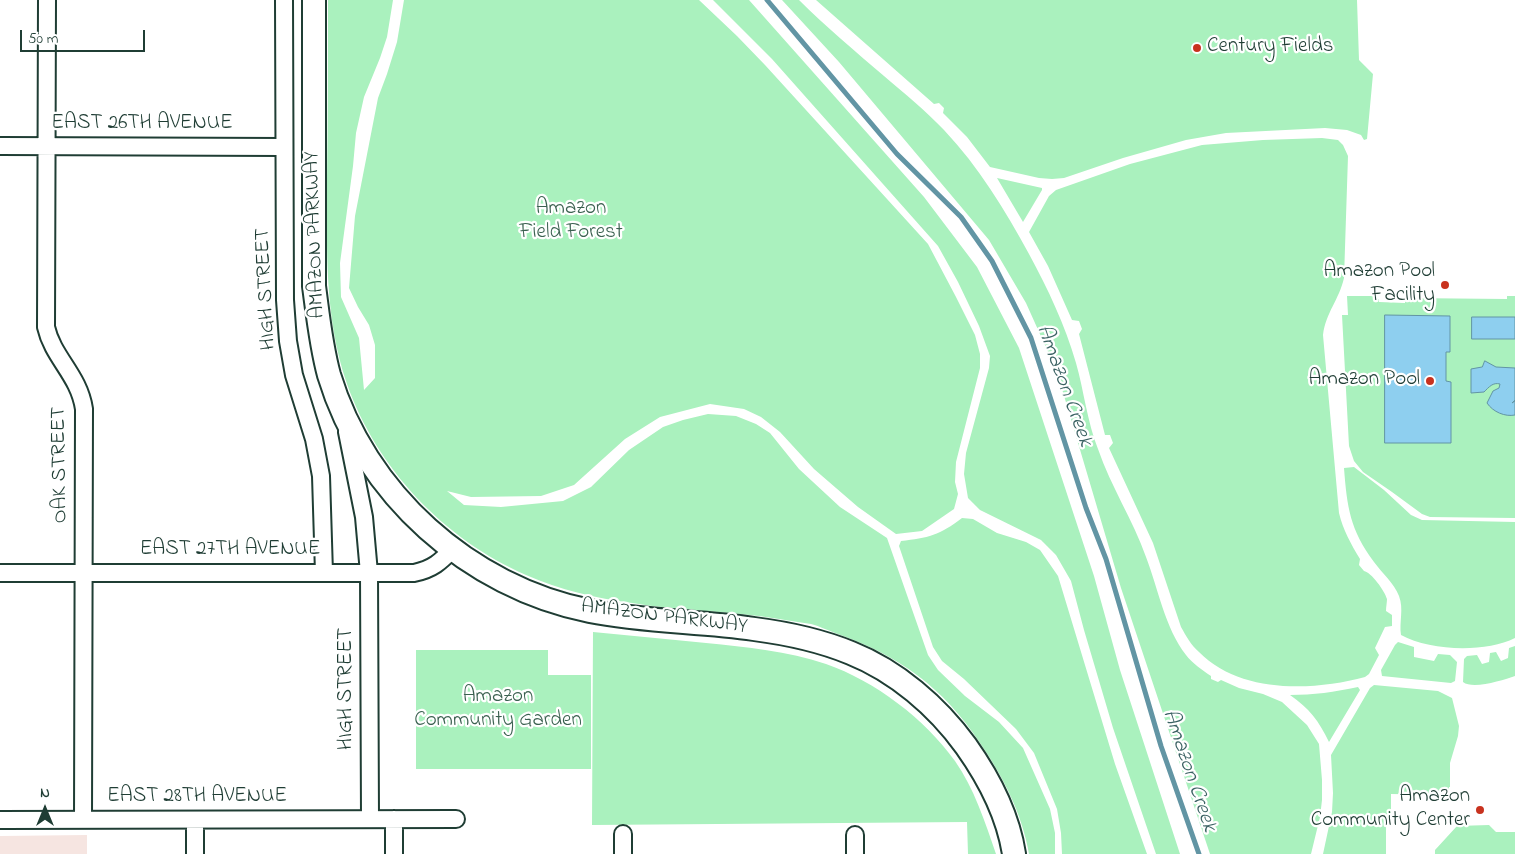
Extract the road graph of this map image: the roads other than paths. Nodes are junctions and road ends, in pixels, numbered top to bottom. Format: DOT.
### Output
graph roads {
  1 [pos="46,0"];
  2 [pos="284,0"];
  3 [pos="314,0"];
  4 [pos="0,146"];
  5 [pos="47,146"];
  6 [pos="284,146"];
  7 [pos="342,410"];
  8 [pos="453,549"];
  9 [pos="0,573"];
  10 [pos="83,573"];
  11 [pos="324,573"];
  12 [pos="369,573"];
  13 [pos="370,819"];
  14 [pos="394,819"];
  15 [pos="456,819"];
  16 [pos="0,820"];
  17 [pos="83,820"];
  18 [pos="195,820"];
  19 [pos="623,834"];
  20 [pos="855,835"];
  21 [pos="195,854"];
  22 [pos="394,854"];
  23 [pos="623,854"];
  24 [pos="855,854"];
  25 [pos="1014,854"];
  1 -- 5 [label="street, OAK STREET"];
  2 -- 6 [label="street, HIGH STREET"];
  3 -- 7 [label="main road, AMAZON PARKWAY"];
  4 -- 5 [label="street, EAST 26TH AVENUE"];
  5 -- 6 [label="street, EAST 26TH AVENUE"];
  5 -- 10 [label="street, OAK STREET"];
  6 -- 11 [label="street, HIGH STREET"];
  7 -- 8 [label="main road, AMAZON PARKWAY"];
  7 -- 12 [label="street, HIGH STREET"];
  8 -- 12 [label="street, EAST 27TH AVENUE"];
  8 -- 25 [label="main road, AMAZON PARKWAY"];
  9 -- 10 [label="street, EAST 27TH AVENUE"];
  10 -- 11 [label="street, EAST 27TH AVENUE"];
  10 -- 17 [label="street, OAK STREET"];
  11 -- 12 [label="street, EAST 27TH AVENUE"];
  12 -- 13 [label="street, HIGH STREET"];
  13 -- 14 [label="street, EAST 28TH AVENUE"];
  13 -- 18 [label="street, EAST 28TH AVENUE"];
  14 -- 15 [label="street, EAST 28TH AVENUE"];
  14 -- 22 [label="street"];
  16 -- 17 [label="street, EAST 28TH AVENUE"];
  17 -- 18 [label="street, EAST 28TH AVENUE"];
  18 -- 21 [label="street"];
  19 -- 23 [label="street"];
  20 -- 24 [label="street"];
}
